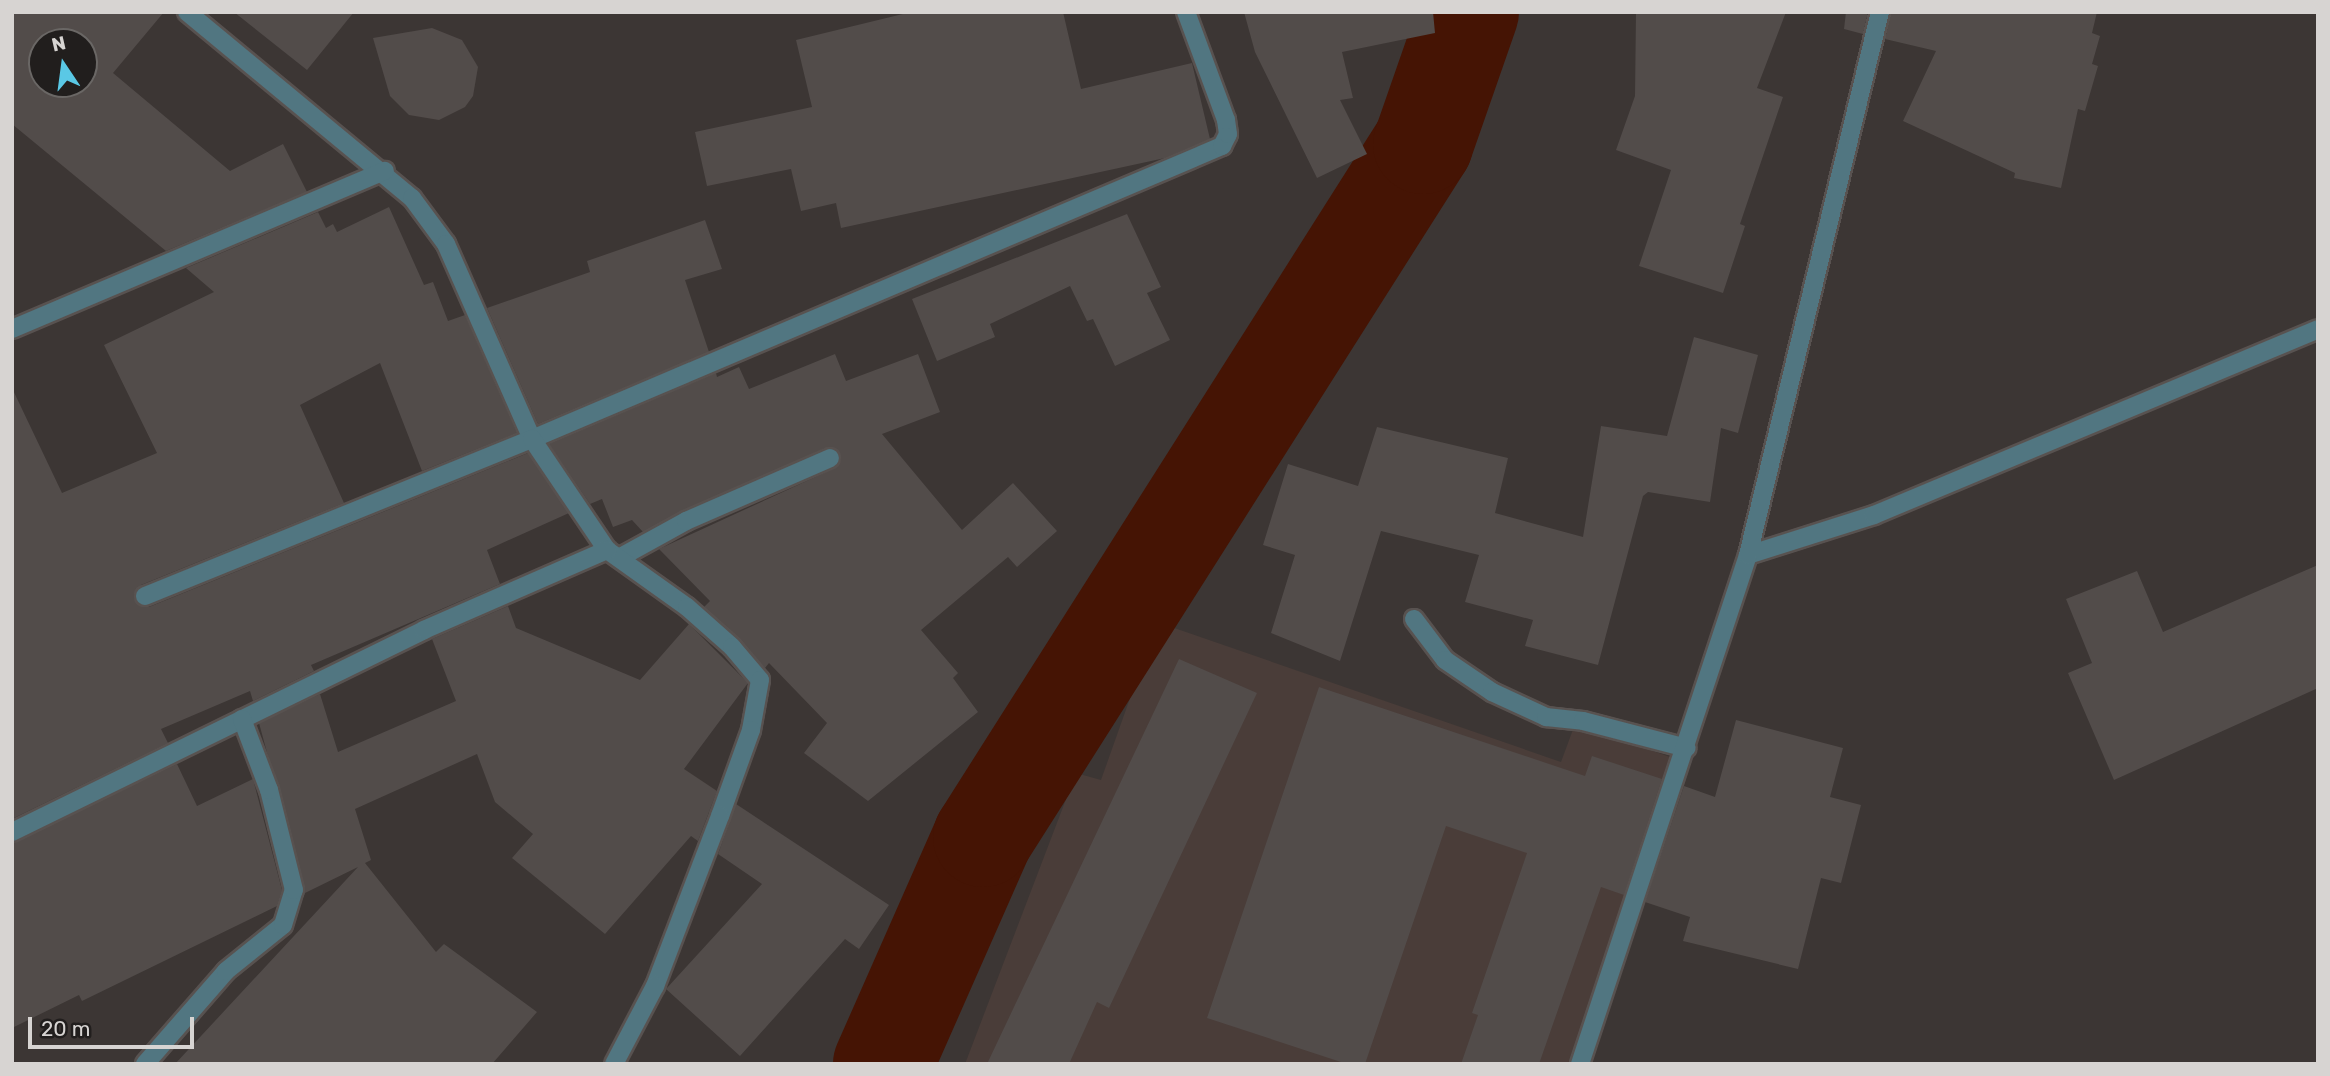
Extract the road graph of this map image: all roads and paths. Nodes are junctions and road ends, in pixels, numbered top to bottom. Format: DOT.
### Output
graph roads {
  1 [pos="187,12"];
  2 [pos="1186,12"];
  3 [pos="1880,12"];
  4 [pos="385,172"];
  5 [pos="12,329"];
  6 [pos="2318,329"];
  7 [pos="531,439"];
  8 [pos="830,458"];
  9 [pos="613,554"];
  10 [pos="1748,555"];
  11 [pos="145,596"];
  12 [pos="1414,619"];
  13 [pos="242,719"];
  14 [pos="1686,748"];
  15 [pos="12,832"];
  16 [pos="145,1064"];
  17 [pos="614,1064"];
  18 [pos="1580,1064"];
  1 -- 4 [label="street"];
  2 -- 7 [label="street"];
  3 -- 10 [label="street"];
  4 -- 5 [label="street"];
  4 -- 7 [label="street"];
  6 -- 10 [label="street"];
  7 -- 9 [label="street"];
  7 -- 11 [label="street"];
  8 -- 9 [label="street"];
  9 -- 13 [label="street"];
  9 -- 17 [label="street"];
  10 -- 14 [label="street"];
  12 -- 14 [label="street"];
  13 -- 15 [label="street"];
  13 -- 16 [label="street"];
  14 -- 18 [label="street"];
}
